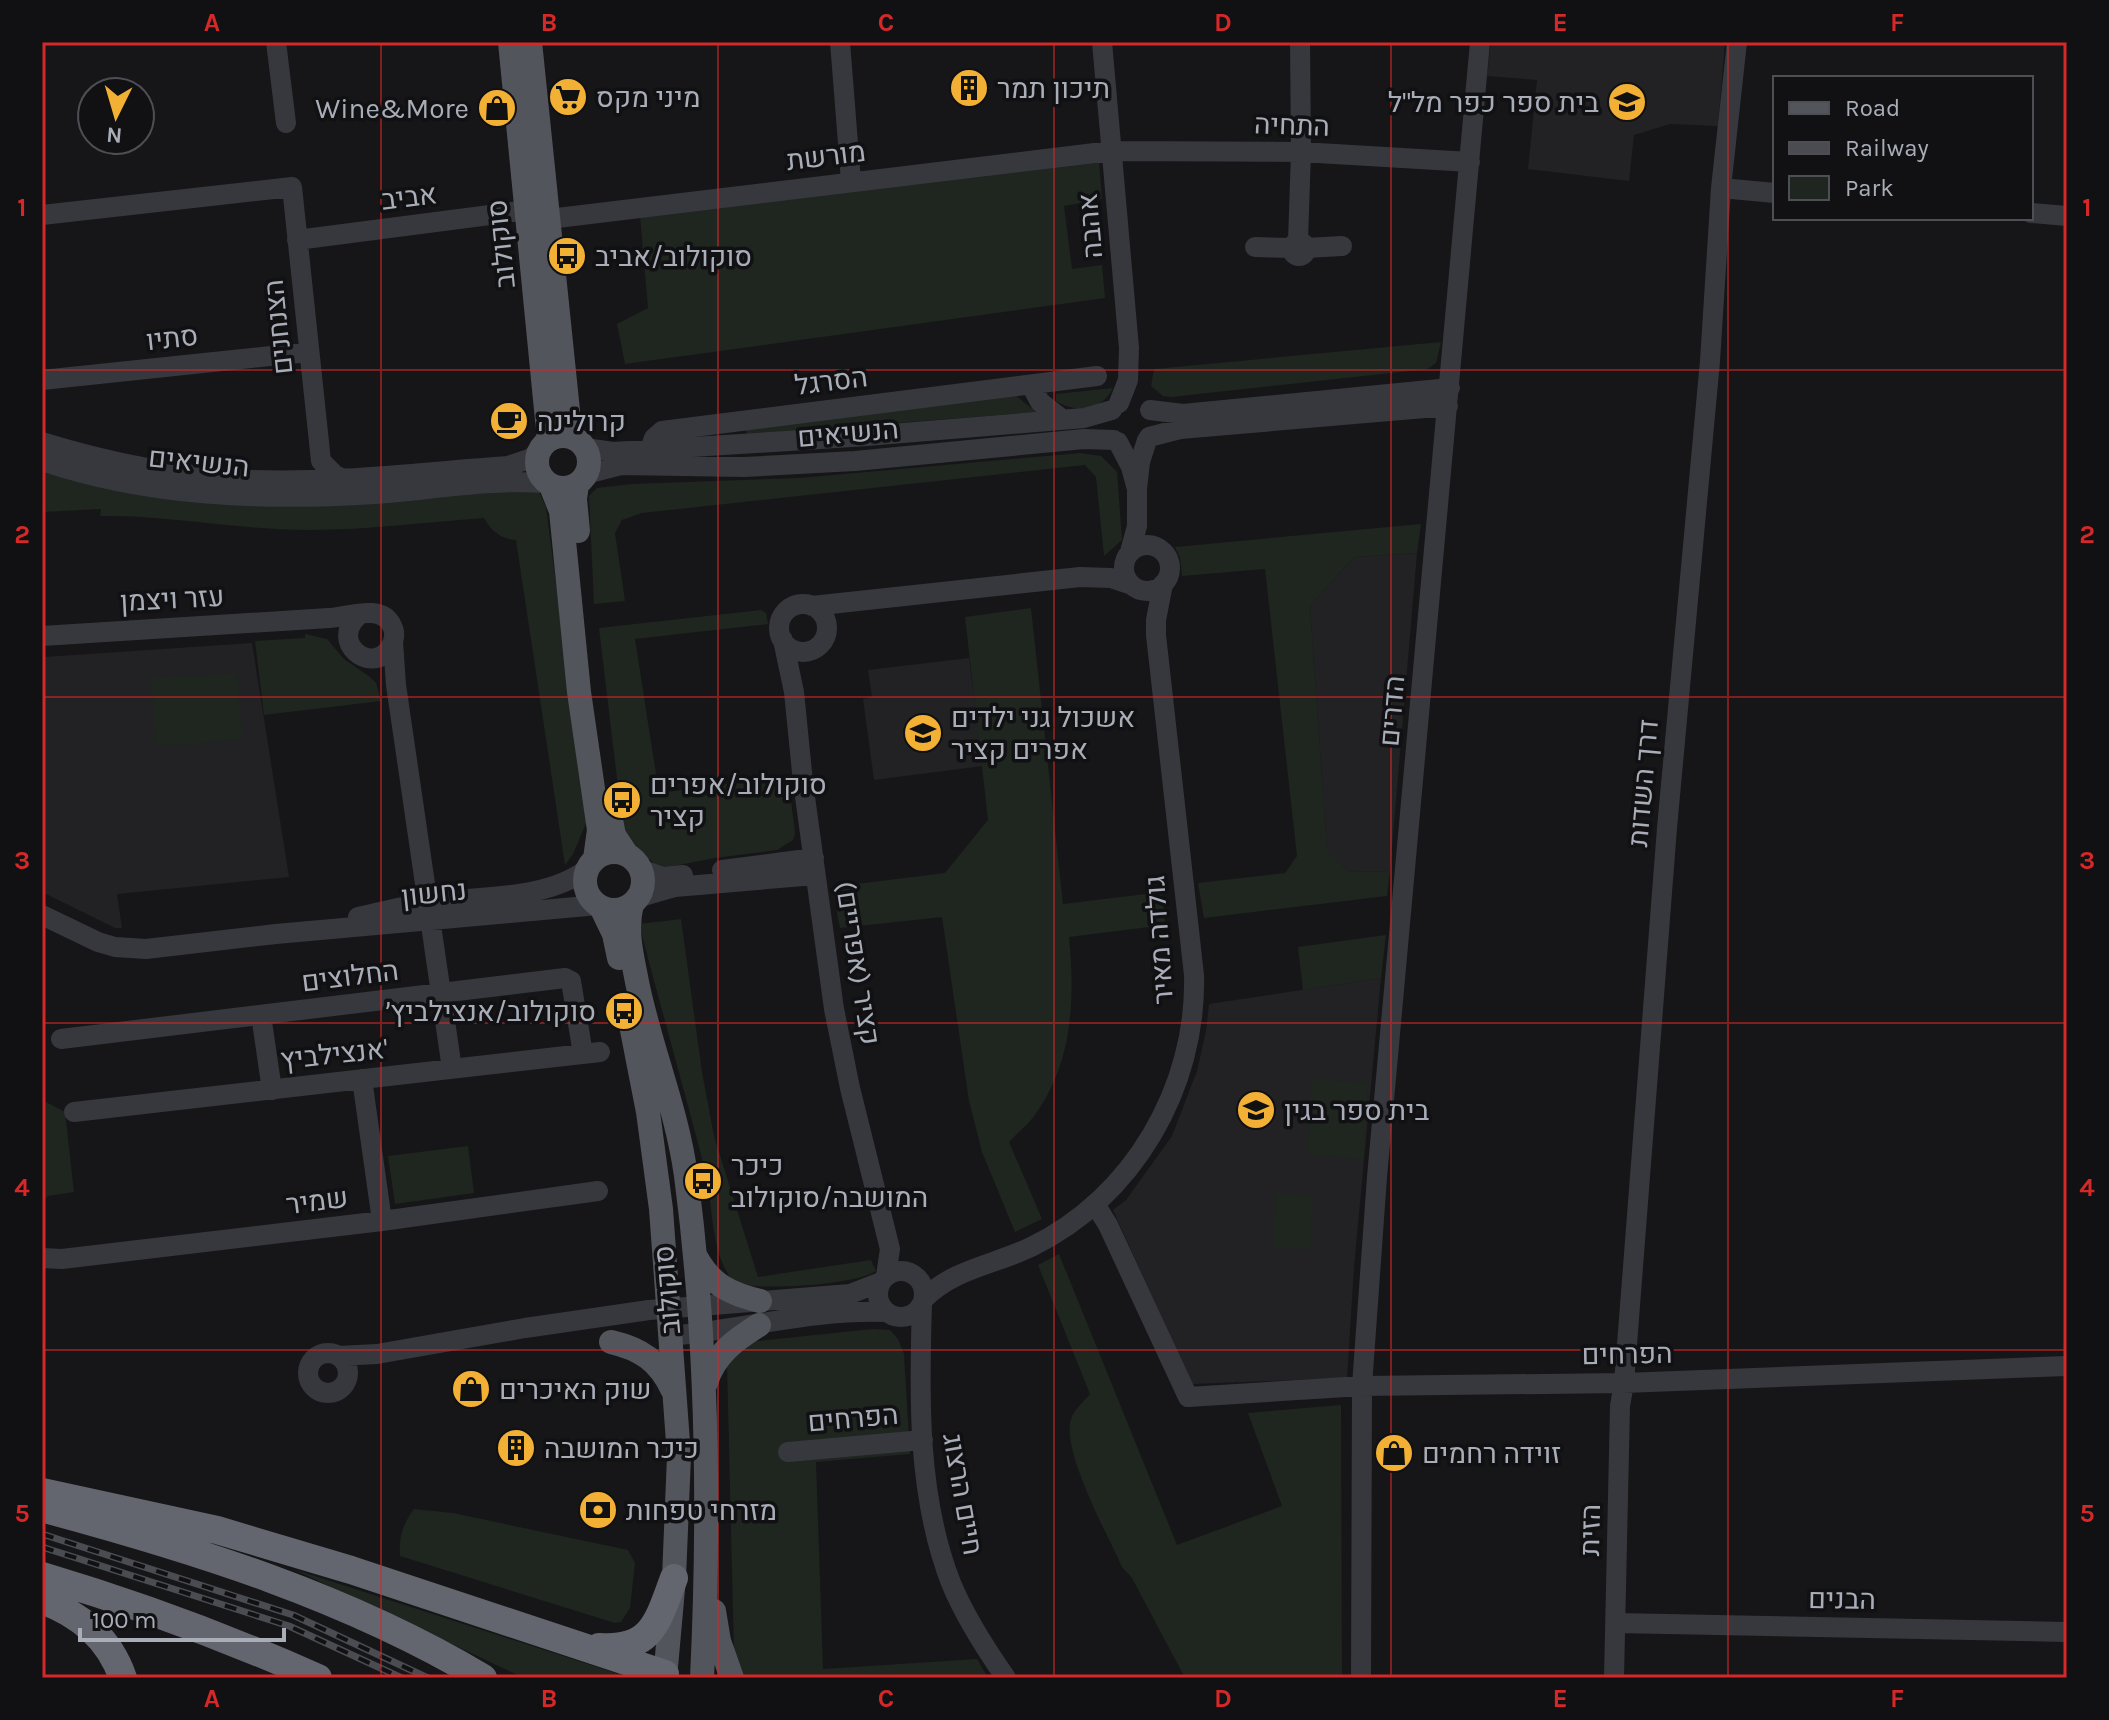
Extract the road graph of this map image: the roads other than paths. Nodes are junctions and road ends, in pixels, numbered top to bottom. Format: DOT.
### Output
graph roads {
  1 [pos="276,42"];
  2 [pos="510,42"];
  3 [pos="530,42"];
  4 [pos="840,42"];
  5 [pos="1102,42"];
  6 [pos="1300,42"];
  7 [pos="1480,42"];
  8 [pos="1737,42"];
  9 [pos="286,123"];
  10 [pos="1111,151"];
  11 [pos="1301,152"];
  12 [pos="1470,162"];
  13 [pos="851,181"];
  14 [pos="1721,188"];
  15 [pos="1773,193"];
  16 [pos="2033,213"];
  17 [pos="42,215"];
  18 [pos="538,215"];
  19 [pos="2067,216"];
  20 [pos="297,240"];
  21 [pos="1298,246"];
  22 [pos="1342,246"];
  23 [pos="1255,247"];
  24 [pos="309,352"];
  25 [pos="1097,376"];
  26 [pos="42,380"];
  27 [pos="1031,385"];
  28 [pos="1449,397"];
  29 [pos="1115,407"];
  30 [pos="1150,410"];
  31 [pos="1063,420"];
  32 [pos="1148,439"];
  33 [pos="1116,441"];
  34 [pos="42,442"];
  35 [pos="561,445"];
  36 [pos="650,450"];
  37 [pos="42,461"];
  38 [pos="321,461"];
  39 [pos="341,478"];
  40 [pos="582,479"];
  41 [pos="307,480"];
  42 [pos="548,484"];
  43 [pos="1138,499"];
  44 [pos="1157,547"];
  45 [pos="1129,554"];
  46 [pos="1080,577"];
  47 [pos="1163,584"];
  48 [pos="1133,586"];
  49 [pos="863,602"];
  50 [pos="812,606"];
  51 [pos="359,615"];
  52 [pos="305,620"];
  53 [pos="1156,635"];
  54 [pos="42,636"];
  55 [pos="348,638"];
  56 [pos="783,640"];
  57 [pos="393,642"];
  58 [pos="819,642"];
  59 [pos="371,659"];
  60 [pos="397,690"];
  61 [pos="794,692"];
  62 [pos="633,862"];
  63 [pos="592,864"];
  64 [pos="814,867"];
  65 [pos="635,901"];
  66 [pos="600,906"];
  67 [pos="430,912"];
  68 [pos="42,915"];
  69 [pos="441,993"];
  70 [pos="261,1015"];
  71 [pos="61,1039"];
  72 [pos="591,1053"];
  73 [pos="452,1069"];
  74 [pos="362,1079"];
  75 [pos="272,1090"];
  76 [pos="74,1112"];
  77 [pos="598,1191"];
  78 [pos="1095,1204"];
  79 [pos="382,1221"];
  80 [pos="887,1238"];
  81 [pos="694,1253"];
  82 [pos="42,1258"];
  83 [pos="912,1273"];
  84 [pos="958,1274"];
  85 [pos="884,1279"];
  86 [pos="922,1302"];
  87 [pos="699,1306"];
  88 [pos="670,1308"];
  89 [pos="759,1313"];
  90 [pos="890,1314"];
  91 [pos="701,1333"];
  92 [pos="672,1336"];
  93 [pos="611,1342"];
  94 [pos="338,1356"];
  95 [pos="920,1357"];
  96 [pos="2067,1366"];
  97 [pos="1624,1383"];
  98 [pos="1362,1386"];
  99 [pos="704,1389"];
  100 [pos="676,1396"];
  101 [pos="923,1440"];
  102 [pos="788,1452"];
  103 [pos="42,1492"];
  104 [pos="42,1508"];
  105 [pos="704,1532"];
  106 [pos="42,1576"];
  107 [pos="674,1578"];
  108 [pos="42,1600"];
  109 [pos="1616,1623"];
  110 [pos="2067,1632"];
  111 [pos="574,1645"];
  112 [pos="668,1677"];
  113 [pos="123,1678"];
  114 [pos="318,1678"];
  115 [pos="483,1678"];
  116 [pos="702,1678"];
  117 [pos="732,1678"];
  118 [pos="1006,1678"];
  119 [pos="1361,1678"];
  120 [pos="1614,1678"];
  1 -- 9 [label="street"];
  2 -- 18 [label="main road, סוקולוב"];
  3 -- 18 [label="main road, סוקולוב"];
  4 -- 13 [label="street"];
  5 -- 10 [label="street, אהבה"];
  6 -- 11 [label="street"];
  7 -- 12 [label="street, הדרים"];
  8 -- 14 [label="street, דרך השדות"];
  10 -- 11 [label="street, התחיה"];
  10 -- 13 [label="street, מורשת"];
  10 -- 29 [label="street, אהבה"];
  11 -- 12 [label="street, התחיה"];
  11 -- 21 [label="street"];
  12 -- 28 [label="street, הדרים"];
  13 -- 18 [label="street, מורשת"];
  14 -- 15 [label="street"];
  14 -- 97 [label="street, דרך השדות"];
  16 -- 19 [label="street"];
  17 -- 20 [label="street, הצנחנים"];
  18 -- 20 [label="street, אביב"];
  18 -- 35 [label="main road, סוקולוב"];
  20 -- 24 [label="street, הצנחנים"];
  21 -- 22 [label="street"];
  21 -- 23 [label="street"];
  24 -- 26 [label="street, סתיו"];
  24 -- 38 [label="street, הצנחנים"];
  25 -- 27 [label="street, הסרגל"];
  27 -- 31 [label="street"];
  27 -- 36 [label="street, הסרגל"];
  28 -- 30 [label="street"];
  28 -- 32 [label="street"];
  28 -- 98 [label="street, הדרים"];
  29 -- 30 [label="street"];
  29 -- 31 [label="street, הנשיאים"];
  29 -- 33 [label="street"];
  30 -- 32 [label="street"];
  31 -- 36 [label="street, הנשיאים"];
  32 -- 33 [label="street"];
  32 -- 43 [label="street"];
  33 -- 40 [label="street, הנשיאים"];
  33 -- 43 [label="street"];
  34 -- 41 [label="street, הנשיאים"];
  35 -- 36 [label="street, הנשיאים"];
  35 -- 39 [label="street, הנשיאים"];
  35 -- 40 [label="main road"];
  35 -- 42 [label="main road"];
  37 -- 42 [label="street, הנשיאים"];
  38 -- 39 [label="street"];
  38 -- 41 [label="street"];
  39 -- 41 [label="street, הנשיאים"];
  40 -- 42 [label="main road"];
  40 -- 62 [label="main road"];
  42 -- 63 [label="main road"];
  43 -- 44 [label="street"];
  43 -- 45 [label="street"];
  44 -- 45 [label="street"];
  44 -- 47 [label="street"];
  45 -- 46 [label="street"];
  45 -- 48 [label="street"];
  46 -- 48 [label="street"];
  46 -- 49 [label="street"];
  47 -- 48 [label="street"];
  47 -- 53 [label="street, גולדה מאיר"];
  48 -- 53 [label="street, גולדה מאיר"];
  49 -- 50 [label="street"];
  49 -- 58 [label="street, קציר (אפריים)"];
  50 -- 56 [label="street"];
  50 -- 58 [label="street"];
  51 -- 52 [label="street, עזר ויצמן"];
  51 -- 55 [label="street"];
  51 -- 57 [label="street"];
  52 -- 54 [label="street, עזר ויצמן"];
  52 -- 55 [label="street, עזר ויצמן"];
  53 -- 78 [label="street, גולדה מאיר"];
  55 -- 59 [label="street"];
  56 -- 58 [label="street"];
  56 -- 61 [label="street, קציר (אפריים)"];
  57 -- 59 [label="street"];
  57 -- 60 [label="street"];
  58 -- 61 [label="street, קציר (אפריים)"];
  59 -- 60 [label="street"];
  60 -- 67 [label="street"];
  61 -- 64 [label="street, קציר (אפריים)"];
  62 -- 63 [label="main road"];
  62 -- 64 [label="street"];
  62 -- 65 [label="main road"];
  63 -- 66 [label="main road"];
  63 -- 67 [label="street, נחשון"];
  64 -- 65 [label="street"];
  64 -- 80 [label="street, קציר (אפריים)"];
  65 -- 66 [label="main road"];
  65 -- 81 [label="main road, סוקולוב"];
  66 -- 67 [label="street, נחשון"];
  66 -- 88 [label="main road, סוקולוב"];
  67 -- 68 [label="street, נחשון"];
  67 -- 69 [label="street"];
  69 -- 70 [label="street, החלוצים"];
  69 -- 72 [label="street, החלוצים"];
  69 -- 73 [label="street"];
  70 -- 71 [label="street, החלוצים"];
  70 -- 75 [label="street"];
  72 -- 73 [label="street, אנצילביץ'"];
  73 -- 74 [label="street, אנצילביץ'"];
  74 -- 75 [label="street, אנצילביץ'"];
  74 -- 79 [label="street"];
  75 -- 76 [label="street, אנצילביץ'"];
  77 -- 79 [label="street, שמיר"];
  78 -- 84 [label="street, גולדה מאיר"];
  78 -- 98 [label="street, הפרחים"];
  79 -- 82 [label="street, שמיר"];
  80 -- 83 [label="street, קציר (אפריים)"];
  80 -- 85 [label="street, קציר (אפריים)"];
  81 -- 87 [label="main road, סוקולוב"];
  81 -- 89 [label="main road"];
  83 -- 84 [label="street, גולדה מאיר"];
  83 -- 85 [label="street"];
  83 -- 86 [label="street"];
  84 -- 86 [label="street, גולדה מאיר"];
  85 -- 89 [label="street"];
  85 -- 90 [label="street"];
  86 -- 90 [label="street"];
  86 -- 95 [label="street, חיים הרצוג"];
  87 -- 88 [label="street"];
  87 -- 89 [label="street"];
  87 -- 91 [label="main road, סוקולוב"];
  88 -- 92 [label="main road, סוקולוב"];
  88 -- 94 [label="street"];
  89 -- 90 [label="street"];
  89 -- 91 [label="street"];
  89 -- 99 [label="main road"];
  90 -- 95 [label="street"];
  91 -- 92 [label="street"];
  91 -- 99 [label="main road, סוקולוב"];
  92 -- 100 [label="main road, סוקולוב"];
  93 -- 100 [label="main road"];
  95 -- 101 [label="street, חיים הרצוג"];
  96 -- 97 [label="street, הפרחים"];
  97 -- 98 [label="street, הפרחים"];
  97 -- 109 [label="street, הזית"];
  98 -- 119 [label="street"];
  99 -- 105 [label="main road, סוקולוב"];
  100 -- 107 [label="main road, סוקולוב"];
  101 -- 102 [label="street, הפרחים"];
  101 -- 118 [label="street, חיים הרצוג"];
  103 -- 111 [label="highway"];
  104 -- 115 [label="highway"];
  105 -- 116 [label="main road, סוקולוב"];
  105 -- 117 [label="main road"];
  106 -- 114 [label="highway"];
  107 -- 111 [label="highway"];
  107 -- 112 [label="main road, סוקולוב"];
  108 -- 113 [label="highway"];
  109 -- 110 [label="street, הבנים"];
  109 -- 120 [label="street, הזית"];
  111 -- 112 [label="highway"];
}
